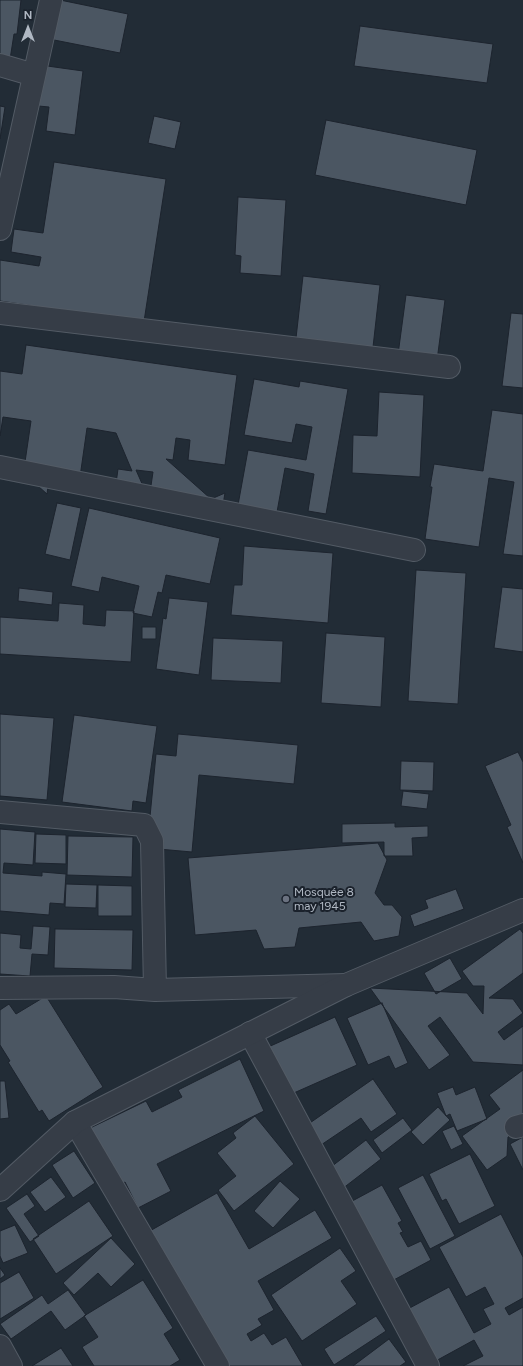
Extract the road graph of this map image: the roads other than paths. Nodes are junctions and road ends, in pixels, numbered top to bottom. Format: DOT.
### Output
graph roads {
  1 [pos="51,0"];
  2 [pos="0,65"];
  3 [pos="34,74"];
  4 [pos="5,186"];
  5 [pos="0,229"];
  6 [pos="0,313"];
  7 [pos="449,367"];
  8 [pos="0,467"];
  9 [pos="414,550"];
  10 [pos="0,812"];
  11 [pos="523,910"];
  12 [pos="346,985"];
  13 [pos="0,988"];
  14 [pos="155,990"];
  15 [pos="250,1033"];
  16 [pos="76,1122"];
  17 [pos="0,1190"];
  18 [pos="0,1346"];
  19 [pos="11,1366"];
  20 [pos="218,1366"];
  21 [pos="428,1366"];
  1 -- 3 [label="street"];
  2 -- 3 [label="street"];
  3 -- 4 [label="street"];
  4 -- 5 [label="street"];
  6 -- 7 [label="street"];
  8 -- 9 [label="street"];
  10 -- 14 [label="street"];
  11 -- 12 [label="street"];
  12 -- 14 [label="street"];
  12 -- 15 [label="street"];
  13 -- 14 [label="street"];
  15 -- 16 [label="street"];
  15 -- 21 [label="street"];
  16 -- 17 [label="street"];
  16 -- 20 [label="street"];
  18 -- 19 [label="street"];
}
